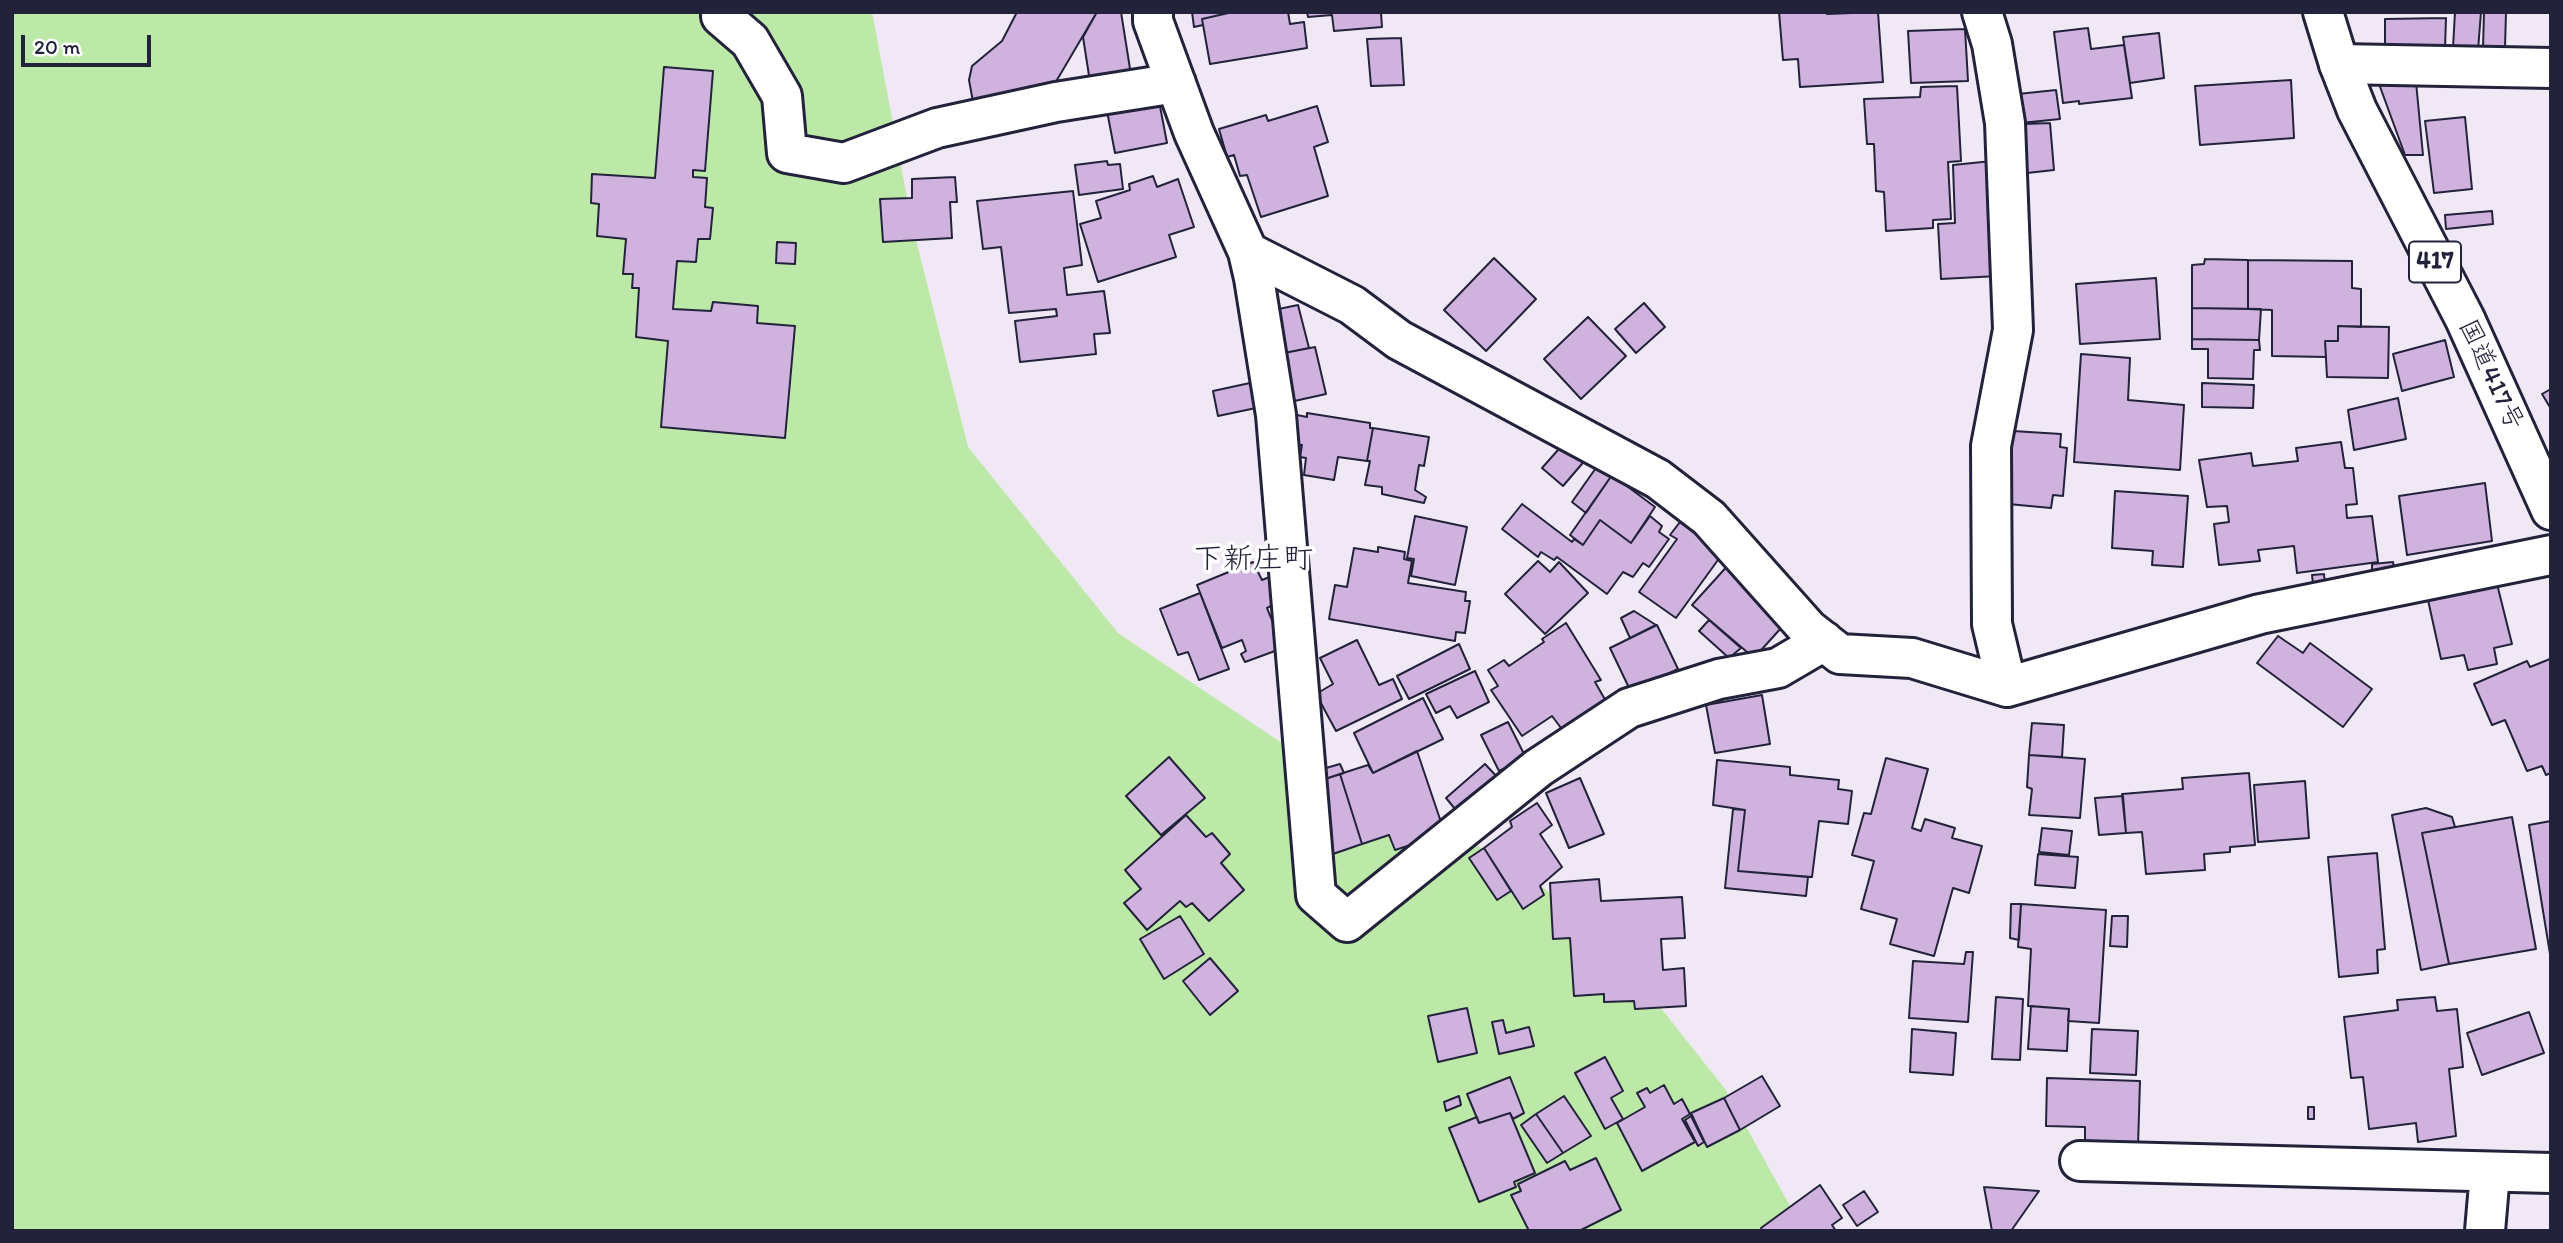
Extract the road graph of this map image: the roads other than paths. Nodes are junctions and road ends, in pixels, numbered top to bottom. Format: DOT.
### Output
graph roads {
  1 [pos="1153,12"];
  2 [pos="1982,12"];
  3 [pos="2323,12"];
  4 [pos="722,16"];
  5 [pos="2339,64"];
  6 [pos="2551,68"];
  7 [pos="1175,83"];
  8 [pos="1248,252"];
  9 [pos="2551,510"];
  10 [pos="2551,555"];
  11 [pos="1824,641"];
  12 [pos="2007,687"];
  13 [pos="2080,1161"];
  14 [pos="2490,1173"];
  15 [pos="2551,1173"];
  16 [pos="2485,1231"];
  1 -- 7 [label="main road"];
  2 -- 12 [label="main road"];
  3 -- 5 [label="main road, 国道417号 / 417"];
  4 -- 7 [label="main road"];
  5 -- 6 [label="main road"];
  5 -- 9 [label="main road, 国道417号 / 417"];
  7 -- 8 [label="main road"];
  8 -- 11 [label="main road"];
  8 -- 11 [label="main road"];
  10 -- 12 [label="main road"];
  11 -- 12 [label="main road"];
  13 -- 14 [label="main road"];
  14 -- 15 [label="main road"];
  14 -- 16 [label="main road"];
}
